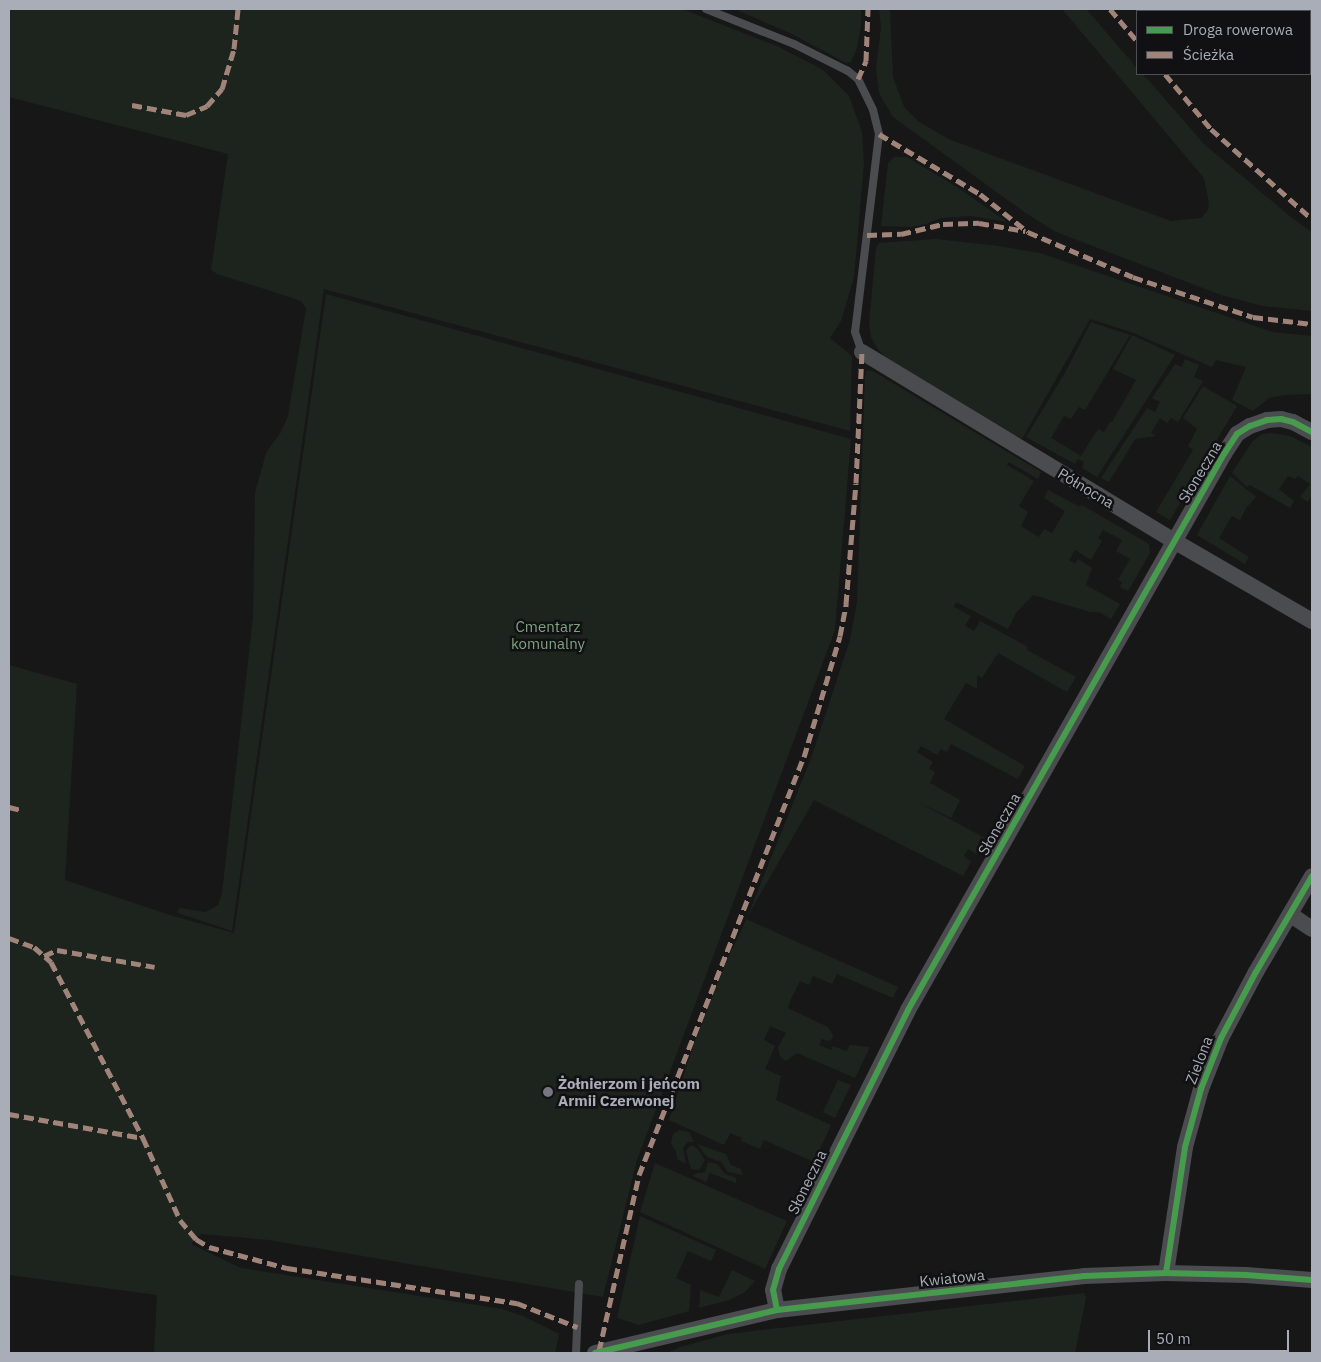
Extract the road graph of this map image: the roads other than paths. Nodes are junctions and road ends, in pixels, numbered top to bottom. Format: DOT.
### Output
graph roads {
  1 [pos="706,9"];
  2 [pos="862,352"];
  3 [pos="1312,432"];
  4 [pos="1174,541"];
  5 [pos="1312,621"];
  6 [pos="1312,876"];
  7 [pos="1291,915"];
  8 [pos="1312,929"];
  9 [pos="1166,1273"];
  10 [pos="1312,1280"];
  11 [pos="579,1284"];
  12 [pos="777,1310"];
  13 [pos="597,1352"];
  14 [pos="576,1353"];
  1 -- 2 [label="lane"];
  2 -- 4 [label="street, Północna"];
  3 -- 4 [label="street, Słoneczna"];
  4 -- 5 [label="street, Północna"];
  4 -- 12 [label="street, Słoneczna"];
  6 -- 7 [label="street, Zielona"];
  7 -- 8 [label="street"];
  7 -- 9 [label="street, Zielona"];
  9 -- 10 [label="street, Kwiatowa"];
  9 -- 12 [label="street, Kwiatowa"];
  11 -- 14 [label="lane"];
  12 -- 13 [label="street, Kwiatowa"];
}
